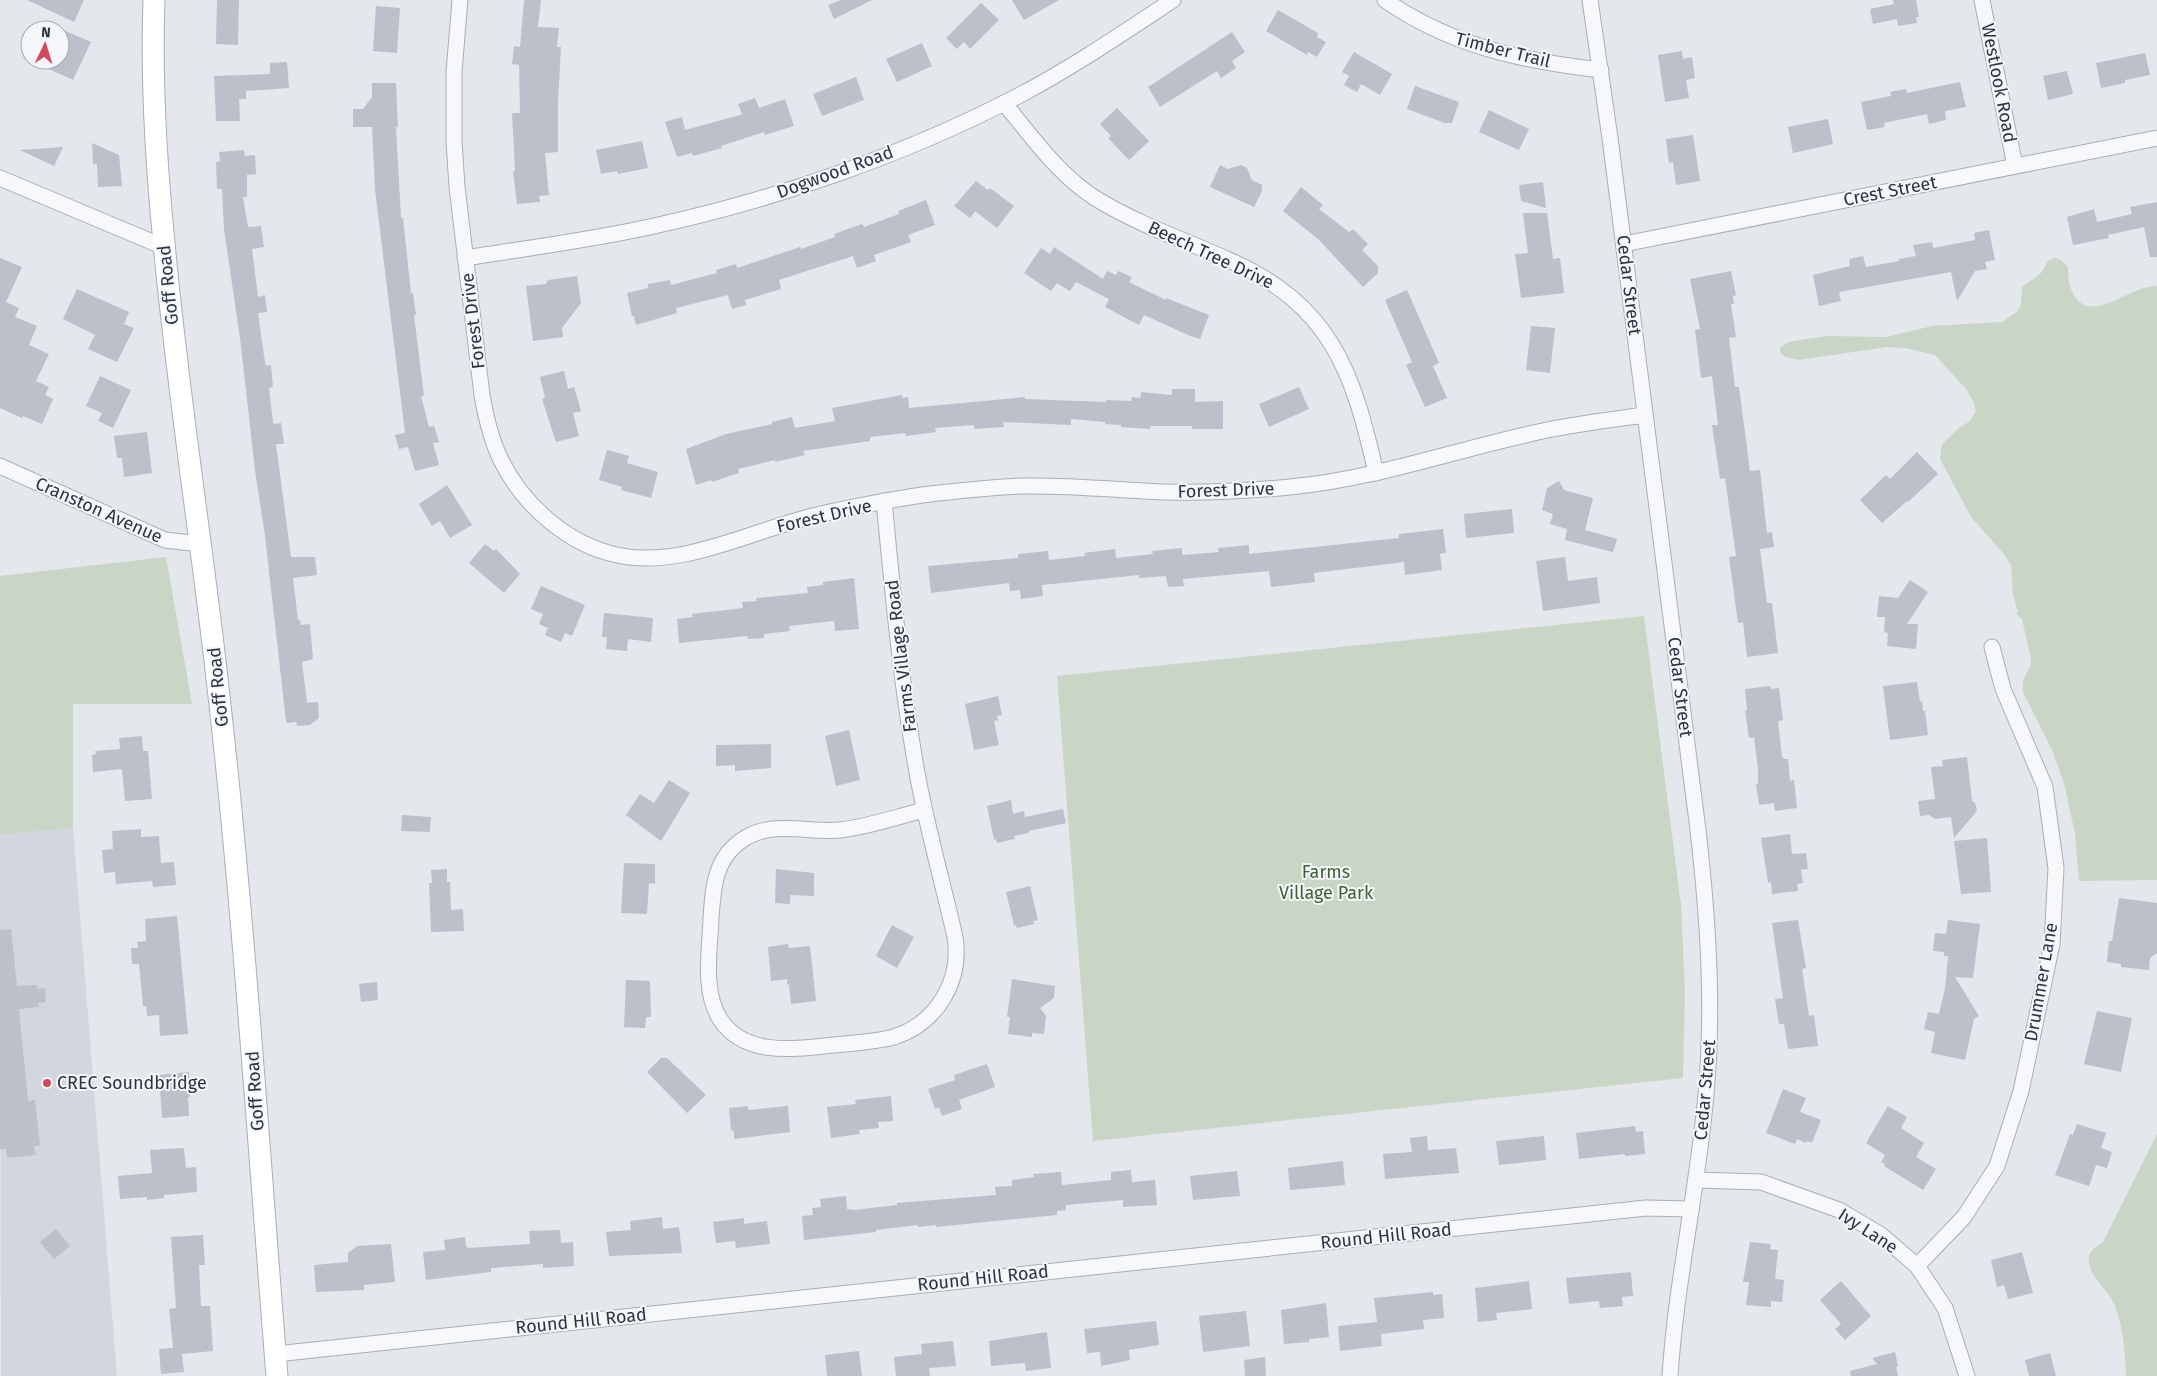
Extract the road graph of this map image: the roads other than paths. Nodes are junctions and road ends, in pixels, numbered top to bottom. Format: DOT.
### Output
graph roads {
  1 [pos="154,0"];
  2 [pos="460,0"];
  3 [pos="1173,0"];
  4 [pos="1385,0"];
  5 [pos="1590,0"];
  6 [pos="1982,0"];
  7 [pos="1601,70"];
  8 [pos="1004,103"];
  9 [pos="2157,138"];
  10 [pos="2015,166"];
  11 [pos="0,178"];
  12 [pos="1624,244"];
  13 [pos="164,247"];
  14 [pos="465,258"];
  15 [pos="1645,415"];
  16 [pos="0,466"];
  17 [pos="1376,473"];
  18 [pos="884,502"];
  19 [pos="200,544"];
  20 [pos="1992,647"];
  21 [pos="924,810"];
  22 [pos="1696,1180"];
  23 [pos="1692,1209"];
  24 [pos="1917,1266"];
  25 [pos="276,1354"];
  26 [pos="277,1376"];
  27 [pos="1670,1376"];
  28 [pos="1967,1376"];
  1 -- 13 [label="street, Goff Road"];
  2 -- 14 [label="street, Forest Drive"];
  3 -- 8 [label="street, Dogwood Road"];
  4 -- 7 [label="street, Timber Trail"];
  5 -- 7 [label="street, Cedar Street"];
  6 -- 10 [label="street, Westlook Road"];
  7 -- 12 [label="street, Cedar Street"];
  8 -- 14 [label="street, Dogwood Road"];
  8 -- 17 [label="street, Beech Tree Drive"];
  9 -- 10 [label="street, Crest Street"];
  10 -- 12 [label="street, Crest Street"];
  11 -- 13 [label="street"];
  12 -- 15 [label="street, Cedar Street"];
  13 -- 19 [label="street, Goff Road"];
  14 -- 18 [label="street, Forest Drive"];
  15 -- 17 [label="street, Forest Drive"];
  15 -- 22 [label="street, Cedar Street"];
  16 -- 19 [label="street, Cranston Avenue"];
  17 -- 18 [label="street, Forest Drive"];
  18 -- 21 [label="street, Farms Village Road"];
  19 -- 25 [label="street, Goff Road"];
  20 -- 24 [label="street, Drummer Lane"];
  21 -- 21 [label="street, Farms Village Road"];
  22 -- 23 [label="street, Cedar Street"];
  22 -- 24 [label="street, Ivy Lane"];
  23 -- 25 [label="street, Round Hill Road"];
  23 -- 27 [label="street, Cedar Street"];
  24 -- 28 [label="street, Ivy Lane"];
  25 -- 26 [label="street, Goff Road"];
}
